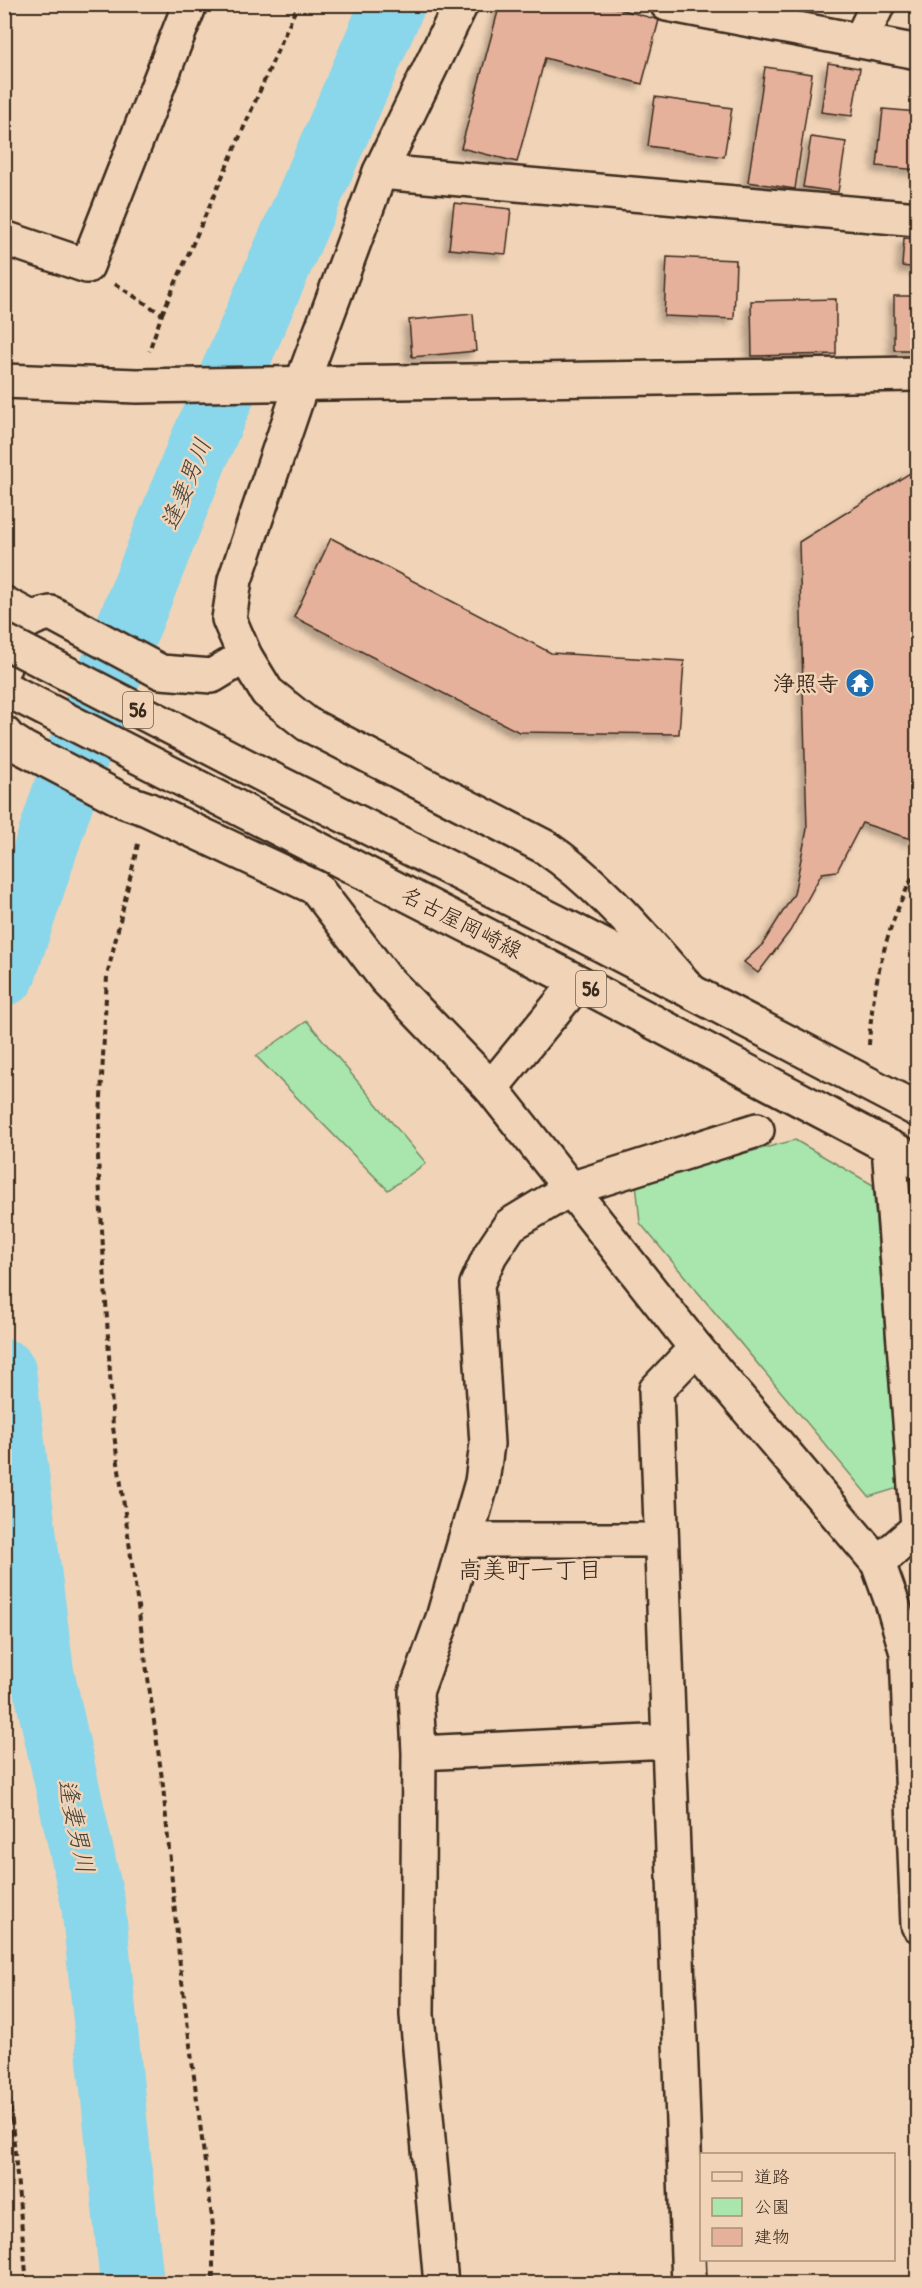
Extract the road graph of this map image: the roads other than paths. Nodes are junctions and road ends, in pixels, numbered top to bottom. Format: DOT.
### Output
graph roads {
  1 [pos="190,4"];
  2 [pos="461,4"];
  3 [pos="667,4"];
  4 [pos="878,4"];
  5 [pos="860,41"];
  6 [pos="918,52"];
  7 [pos="380,172"];
  8 [pos="918,219"];
  9 [pos="4,238"];
  10 [pos="918,374"];
  11 [pos="4,381"];
  12 [pos="302,383"];
  13 [pos="4,600"];
  14 [pos="42,615"];
  15 [pos="4,641"];
  16 [pos="245,656"];
  17 [pos="4,667"];
  18 [pos="4,688"];
  19 [pos="10,744"];
  20 [pos="578,982"];
  21 [pos="692,993"];
  22 [pos="491,1088"];
  23 [pos="918,1110"];
  24 [pos="756,1130"];
  25 [pos="889,1147"];
  26 [pos="918,1162"];
  27 [pos="570,1189"];
  28 [pos="696,1348"];
  29 [pos="918,1527"];
  30 [pos="465,1540"];
  31 [pos="661,1540"];
  32 [pos="878,1563"];
  33 [pos="669,1741"];
  34 [pos="419,1753"];
  35 [pos="918,1925"];
  36 [pos="441,2283"];
  37 [pos="688,2283"];
  1 -- 9 [label="street"];
  2 -- 7 [label="street"];
  3 -- 5 [label="street"];
  4 -- 5 [label="street"];
  5 -- 6 [label="street"];
  7 -- 8 [label="street"];
  7 -- 12 [label="street"];
  10 -- 12 [label="street"];
  11 -- 12 [label="street"];
  12 -- 16 [label="street"];
  13 -- 14 [label="street"];
  14 -- 16 [label="street"];
  14 -- 17 [label="street"];
  15 -- 21 [label="street, 名古屋岡崎線 / 56, bridge"];
  16 -- 21 [label="street"];
  18 -- 20 [label="street, 名古屋岡崎線 / 56"];
  19 -- 22 [label="street"];
  20 -- 22 [label="street"];
  20 -- 25 [label="street, 名古屋岡崎線 / 56"];
  21 -- 23 [label="street, 名古屋岡崎線 / 56"];
  22 -- 27 [label="street"];
  24 -- 27 [label="street"];
  25 -- 26 [label="street, 名古屋岡崎線 / 56"];
  25 -- 29 [label="street"];
  27 -- 28 [label="street"];
  27 -- 30 [label="street"];
  28 -- 31 [label="street"];
  28 -- 32 [label="street"];
  29 -- 32 [label="street"];
  30 -- 31 [label="street"];
  30 -- 34 [label="street"];
  31 -- 33 [label="street"];
  32 -- 35 [label="street"];
  33 -- 34 [label="street"];
  33 -- 37 [label="street"];
  34 -- 36 [label="street"];
}
